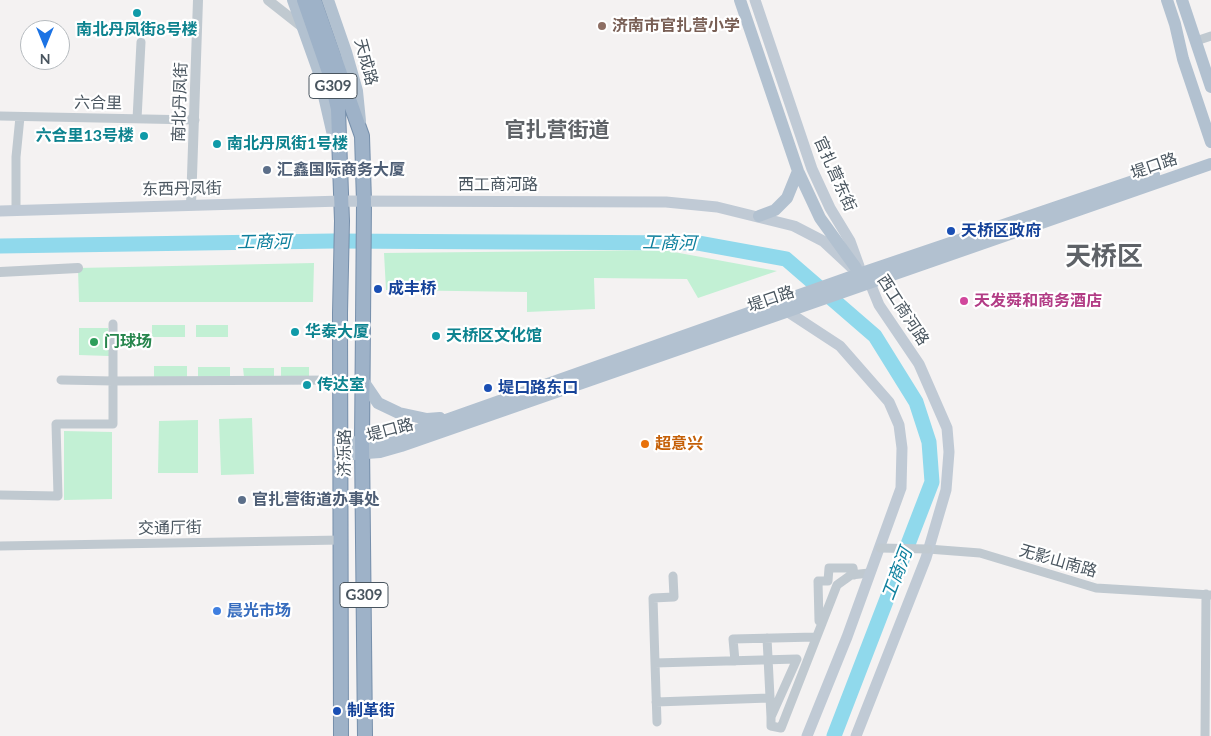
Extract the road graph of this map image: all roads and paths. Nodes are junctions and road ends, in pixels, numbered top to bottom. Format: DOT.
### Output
graph roads {
  1 [pos="198,0"];
  2 [pos="268,0"];
  3 [pos="293,0"];
  4 [pos="304,0"];
  5 [pos="314,0"];
  6 [pos="328,0"];
  7 [pos="740,0"];
  8 [pos="755,0"];
  9 [pos="1167,0"];
  10 [pos="1182,0"];
  11 [pos="301,26"];
  12 [pos="1211,36"];
  13 [pos="1196,41"];
  14 [pos="141,42"];
  15 [pos="1211,87"];
  16 [pos="0,116"];
  17 [pos="20,117"];
  18 [pos="138,119"];
  19 [pos="195,120"];
  20 [pos="362,136"];
  21 [pos="1211,142"];
  22 [pos="1211,155"];
  23 [pos="1211,164"];
  24 [pos="798,171"];
  25 [pos="341,176"];
  26 [pos="342,201"];
  27 [pos="364,202"];
  28 [pos="191,205"];
  29 [pos="0,211"];
  30 [pos="16,211"];
  31 [pos="759,216"];
  32 [pos="78,268"];
  33 [pos="858,269"];
  34 [pos="0,272"];
  35 [pos="849,284"];
  36 [pos="871,287"];
  37 [pos="781,308"];
  38 [pos="113,324"];
  39 [pos="61,380"];
  40 [pos="340,380"];
  41 [pos="113,381"];
  42 [pos="362,381"];
  43 [pos="453,418"];
  44 [pos="340,449"];
  45 [pos="362,449"];
  46 [pos="0,495"];
  47 [pos="341,540"];
  48 [pos="0,546"];
  49 [pos="880,548"];
  50 [pos="928,549"];
  51 [pos="869,573"];
  52 [pos="854,575"];
  53 [pos="673,576"];
  54 [pos="1208,595"];
  55 [pos="820,626"];
  56 [pos="815,637"];
  57 [pos="767,638"];
  58 [pos="807,658"];
  59 [pos="797,659"];
  60 [pos="768,660"];
  61 [pos="734,661"];
  62 [pos="655,663"];
  63 [pos="769,698"];
  64 [pos="656,702"];
  65 [pos="771,718"];
  66 [pos="657,722"];
  67 [pos="341,736"];
  68 [pos="365,736"];
  69 [pos="807,736"];
  70 [pos="856,736"];
  71 [pos="1205,736"];
  1 -- 19 [label="street, 南北丹凤街"];
  2 -- 11 [label="street"];
  3 -- 11 [label="main road"];
  4 -- 25 [label="highway, G309"];
  5 -- 20 [label="highway, 天成路 / G309"];
  6 -- 20 [label="main road, 天成路"];
  7 -- 24 [label="main road, 官扎营东街"];
  8 -- 33 [label="main road, 官扎营东街"];
  9 -- 21 [label="main road"];
  10 -- 13 [label="main road"];
  11 -- 25 [label="main road"];
  12 -- 13 [label="street"];
  13 -- 15 [label="main road"];
  14 -- 18 [label="street"];
  16 -- 17 [label="street, 六合里"];
  17 -- 18 [label="street, 六合里"];
  17 -- 30 [label="street"];
  18 -- 19 [label="street, 六合里"];
  19 -- 28 [label="street, 南北丹凤街"];
  20 -- 27 [label="highway, 天成路 / G309"];
  22 -- 33 [label="main road, 堤口路"];
  23 -- 36 [label="main road, 堤口路"];
  24 -- 31 [label="main road, 官扎营东街"];
  24 -- 33 [label="main road, 官扎营东街"];
  25 -- 26 [label="highway, G309"];
  26 -- 27 [label="main road, 东西丹凤街"];
  26 -- 28 [label="main road, 东西丹凤街"];
  26 -- 40 [label="highway, 济泺路 / G309"];
  27 -- 31 [label="main road, 西工商河路"];
  27 -- 42 [label="highway, 济泺路 / G309"];
  28 -- 30 [label="main road, 东西丹凤街"];
  29 -- 30 [label="main road, 东西丹凤街"];
  31 -- 33 [label="main road, 西工商河路"];
  32 -- 34 [label="street"];
  33 -- 35 [label="main road, 堤口路"];
  33 -- 36 [label="main road, 西工商河路"];
  35 -- 36 [label="main road, 堤口路"];
  35 -- 37 [label="main road, 堤口路"];
  36 -- 50 [label="main road, 西工商河路"];
  37 -- 43 [label="main road, 堤口路"];
  37 -- 45 [label="main road, 堤口路"];
  37 -- 49 [label="main road"];
  38 -- 41 [label="street"];
  39 -- 41 [label="street"];
  40 -- 41 [label="street"];
  40 -- 44 [label="highway, 济泺路 / G309"];
  41 -- 46 [label="street"];
  42 -- 43 [label="main road"];
  42 -- 45 [label="highway, 济泺路 / G309"];
  43 -- 45 [label="main road, 堤口路"];
  44 -- 45 [label="main road, 堤口路"];
  44 -- 47 [label="highway, 济泺路 / G309"];
  45 -- 68 [label="highway, 济泺路 / G309"];
  47 -- 48 [label="street, 交通厅街"];
  47 -- 67 [label="highway, 济泺路 / G309"];
  49 -- 50 [label="street, 无影山南路, bridge"];
  49 -- 51 [label="main road"];
  50 -- 54 [label="street, 无影山南路"];
  50 -- 70 [label="main road, 西工商河路"];
  51 -- 52 [label="street"];
  51 -- 69 [label="main road"];
  52 -- 55 [label="street"];
  52 -- 55 [label="street"];
  53 -- 62 [label="street"];
  54 -- 71 [label="street"];
  55 -- 56 [label="street"];
  56 -- 57 [label="street"];
  56 -- 58 [label="street"];
  57 -- 60 [label="street"];
  57 -- 61 [label="street"];
  58 -- 59 [label="street"];
  58 -- 65 [label="street"];
  59 -- 60 [label="street"];
  59 -- 65 [label="street"];
  60 -- 61 [label="street"];
  60 -- 63 [label="street"];
  61 -- 62 [label="street"];
  62 -- 64 [label="street"];
  63 -- 64 [label="street"];
  63 -- 65 [label="street"];
  64 -- 66 [label="street"];
}
